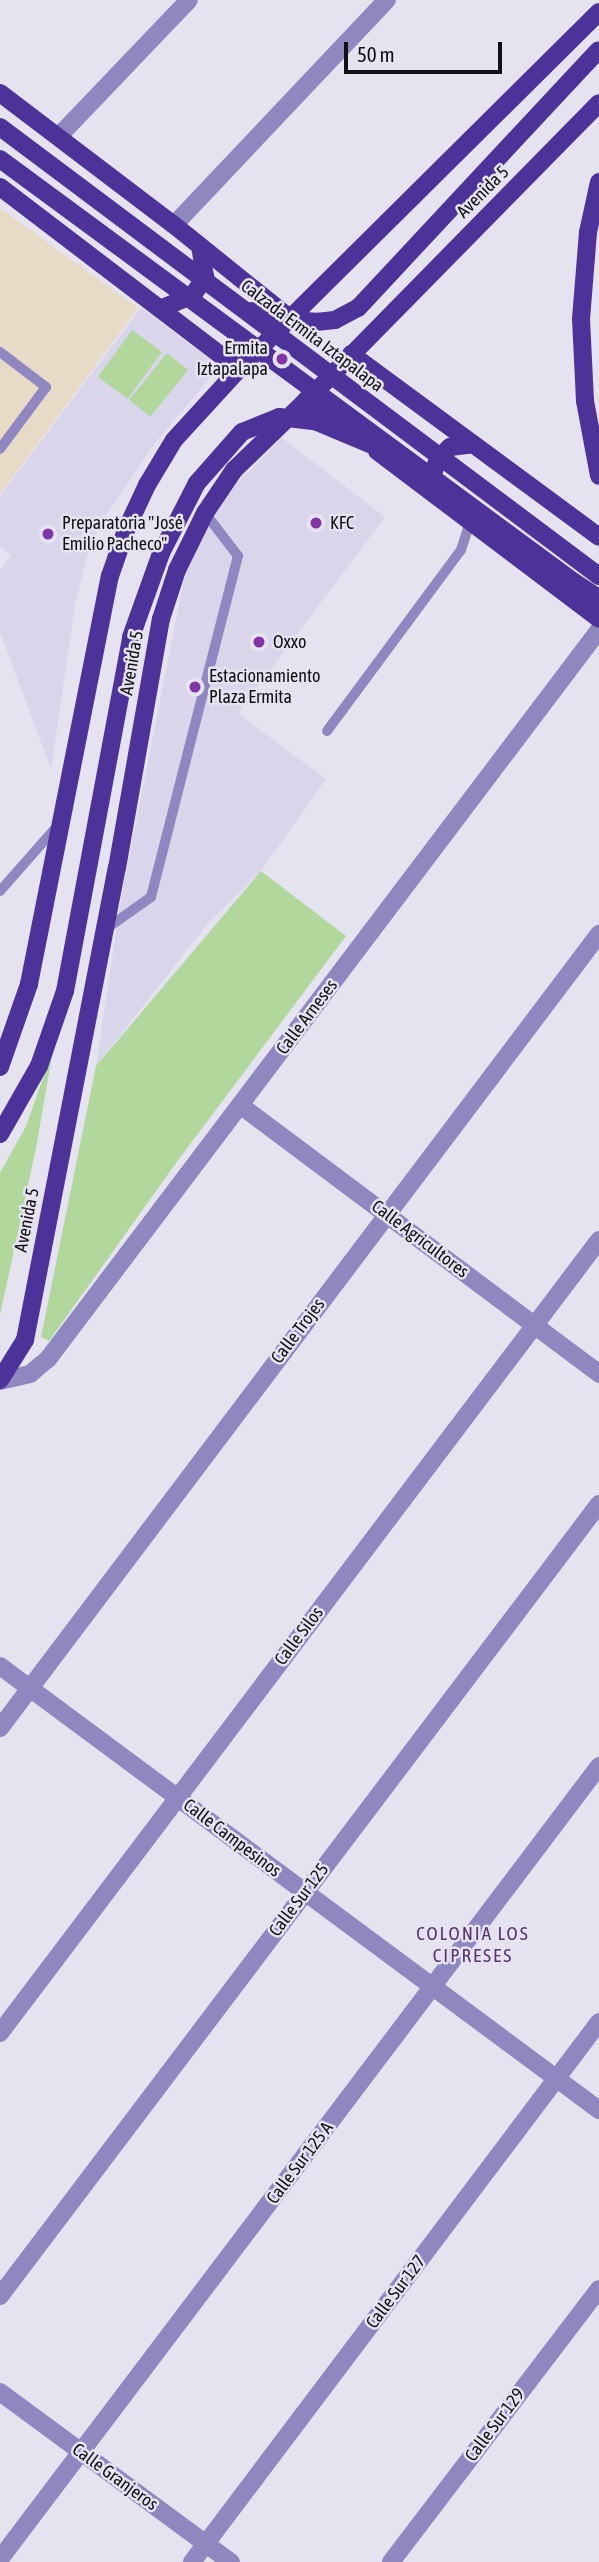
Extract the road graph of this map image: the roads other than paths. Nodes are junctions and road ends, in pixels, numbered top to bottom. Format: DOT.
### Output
graph roads {
  1 [pos="189,0"];
  2 [pos="387,0"];
  3 [pos="599,12"];
  4 [pos="598,51"];
  5 [pos="0,93"];
  6 [pos="599,103"];
  7 [pos="0,127"];
  8 [pos="59,136"];
  9 [pos="0,159"];
  10 [pos="599,182"];
  11 [pos="0,187"];
  12 [pos="174,225"];
  13 [pos="200,246"];
  14 [pos="224,296"];
  15 [pos="160,309"];
  16 [pos="290,319"];
  17 [pos="0,352"];
  18 [pos="351,354"];
  19 [pos="239,369"];
  20 [pos="306,400"];
  21 [pos="473,444"];
  22 [pos="0,449"];
  23 [pos="408,460"];
  24 [pos="599,476"];
  25 [pos="439,496"];
  26 [pos="205,513"];
  27 [pos="470,522"];
  28 [pos="599,537"];
  29 [pos="599,576"];
  30 [pos="599,598"];
  31 [pos="599,619"];
  32 [pos="599,630"];
  33 [pos="327,732"];
  34 [pos="61,822"];
  35 [pos="0,891"];
  36 [pos="106,929"];
  37 [pos="599,934"];
  38 [pos="6,1032"];
  39 [pos="0,1067"];
  40 [pos="240,1105"];
  41 [pos="0,1134"];
  42 [pos="386,1213"];
  43 [pos="599,1240"];
  44 [pos="535,1325"];
  45 [pos="599,1374"];
  46 [pos="0,1381"];
  47 [pos="599,1504"];
  48 [pos="0,1666"];
  49 [pos="30,1688"];
  50 [pos="0,1728"];
  51 [pos="599,1766"];
  52 [pos="178,1797"];
  53 [pos="305,1892"];
  54 [pos="433,1987"];
  55 [pos="599,2022"];
  56 [pos="0,2033"];
  57 [pos="557,2078"];
  58 [pos="599,2110"];
  59 [pos="599,2289"];
  60 [pos="0,2296"];
  61 [pos="0,2392"];
  62 [pos="82,2453"];
  63 [pos="206,2544"];
  64 [pos="0,2559"];
  65 [pos="192,2562"];
  66 [pos="231,2562"];
  67 [pos="391,2562"];
  1 -- 8 [label="street"];
  2 -- 12 [label="street"];
  3 -- 16 [label="main road"];
  4 -- 14 [label="main road, bridge"];
  5 -- 8 [label="main road, Calzada Ermita Iztapalapa"];
  6 -- 18 [label="main road, Avenida 5"];
  7 -- 14 [label="main road, Calzada Ermita Iztapalapa, bridge"];
  8 -- 12 [label="main road, Calzada Ermita Iztapalapa"];
  9 -- 23 [label="main road, bridge"];
  10 -- 24 [label="main road"];
  11 -- 15 [label="main road"];
  12 -- 13 [label="main road, Calzada Ermita Iztapalapa"];
  13 -- 15 [label="main road"];
  13 -- 16 [label="main road, Calzada Ermita Iztapalapa"];
  14 -- 29 [label="main road, Calzada Ermita Iztapalapa, bridge"];
  15 -- 19 [label="main road"];
  16 -- 19 [label="main road"];
  17 -- 22 [label="lane"];
  18 -- 20 [label="main road, Avenida 5"];
  18 -- 21 [label="main road, Calzada Ermita Iztapalapa"];
  19 -- 34 [label="main road"];
  20 -- 25 [label="main road"];
  20 -- 26 [label="main road, Avenida 5"];
  21 -- 25 [label="main road"];
  21 -- 28 [label="main road, Calzada Ermita Iztapalapa"];
  23 -- 30 [label="main road, bridge"];
  23 -- 41 [label="main road, bridge"];
  25 -- 27 [label="main road"];
  26 -- 36 [label="main road, Avenida 5"];
  26 -- 36 [label="lane"];
  27 -- 31 [label="main road"];
  27 -- 33 [label="lane"];
  32 -- 40 [label="street, Calle Arneses"];
  34 -- 35 [label="lane"];
  34 -- 38 [label="main road"];
  36 -- 46 [label="main road, Avenida 5"];
  37 -- 42 [label="street, Calle Trojes"];
  38 -- 39 [label="main road"];
  40 -- 42 [label="street, Calle Agricultores"];
  40 -- 46 [label="street, Calle Arneses"];
  42 -- 44 [label="street, Calle Agricultores"];
  42 -- 49 [label="street, Calle Trojes"];
  43 -- 44 [label="street, Calle Silos"];
  44 -- 45 [label="street, Calle Agricultores"];
  44 -- 52 [label="street, Calle Silos"];
  47 -- 53 [label="street, Calle Sur 125"];
  48 -- 49 [label="street, Calle Campesinos"];
  49 -- 50 [label="street, Calle Trojes"];
  49 -- 52 [label="street, Calle Campesinos"];
  51 -- 54 [label="street, Calle Sur 125 A"];
  52 -- 53 [label="street, Calle Campesinos"];
  52 -- 56 [label="street, Calle Silos"];
  53 -- 54 [label="street, Calle Campesinos"];
  53 -- 60 [label="street, Calle Sur 125"];
  54 -- 57 [label="street, Calle Campesinos"];
  54 -- 62 [label="street, Calle Sur 125 A"];
  55 -- 57 [label="street, Calle Sur 127"];
  57 -- 58 [label="street, Calle Campesinos"];
  57 -- 63 [label="street, Calle Sur 127"];
  59 -- 67 [label="street, Calle Sur 129"];
  61 -- 62 [label="street, Calle Granjeros"];
  62 -- 63 [label="street, Calle Granjeros"];
  62 -- 64 [label="street, Calle Sur 125 A"];
  63 -- 65 [label="street, Calle Sur 127"];
  63 -- 66 [label="street, Calle Granjeros"];
}
